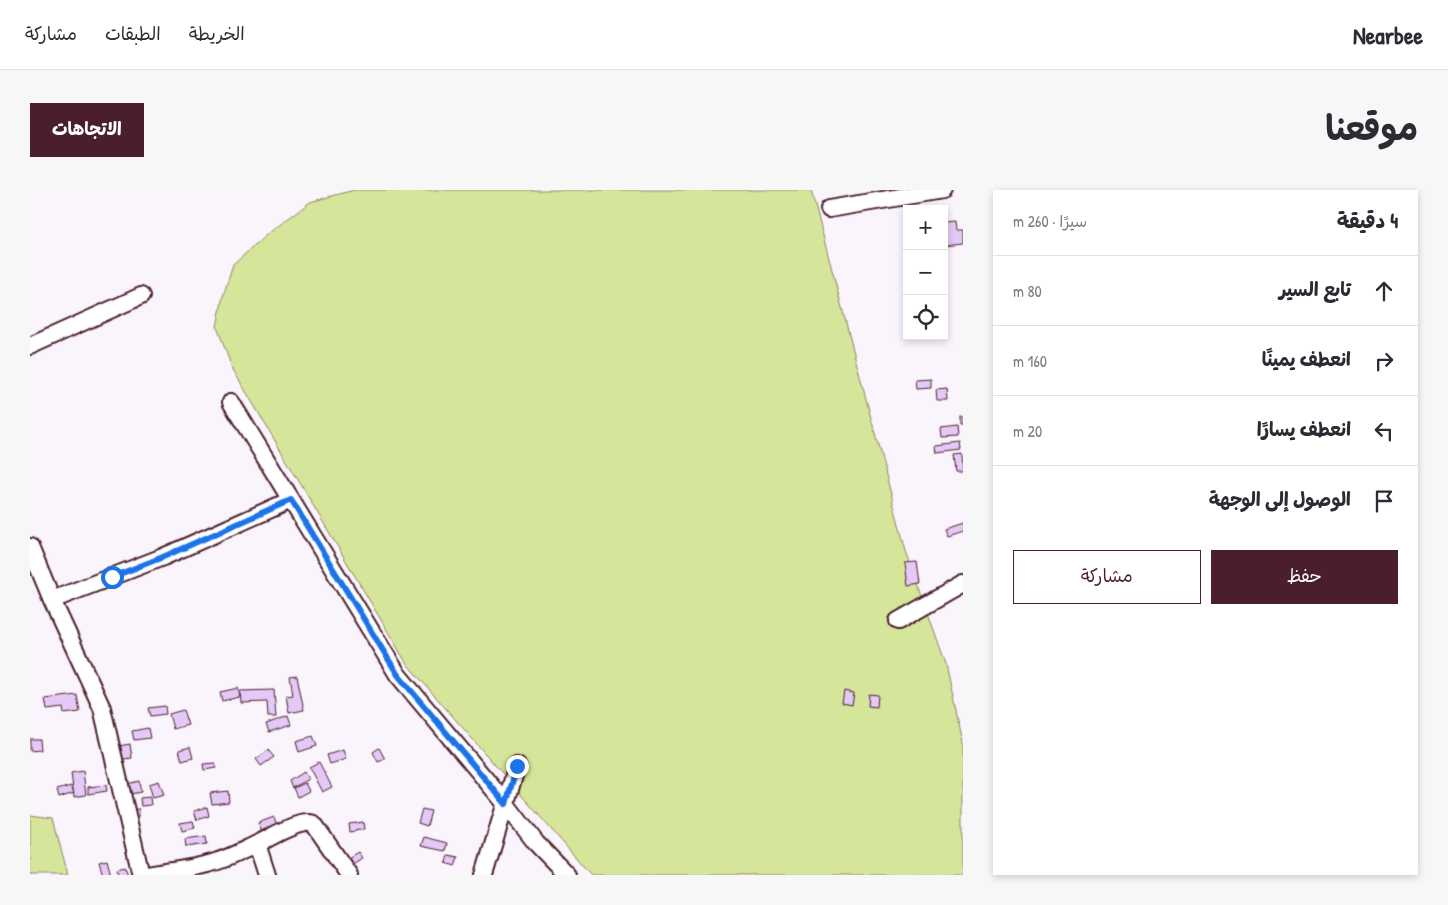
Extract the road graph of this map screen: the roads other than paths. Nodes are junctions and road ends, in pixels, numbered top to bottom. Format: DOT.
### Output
graph roads {
  1 [pos="942,190"];
  2 [pos="829,209"];
  3 [pos="141,296"];
  4 [pos="30,346"];
  5 [pos="231,402"];
  6 [pos="291,500"];
  7 [pos="30,547"];
  8 [pos="963,584"];
  9 [pos="52,600"];
  10 [pos="898,621"];
  11 [pos="517,766"];
  12 [pos="506,804"];
  13 [pos="257,844"];
  14 [pos="141,875"];
  15 [pos="147,875"];
  16 [pos="267,875"];
  17 [pos="349,875"];
  18 [pos="484,875"];
  19 [pos="567,875"];
  1 -- 2 [label="street"];
  3 -- 4 [label="street"];
  5 -- 6 [label="street"];
  6 -- 9 [label="street"];
  6 -- 12 [label="street"];
  7 -- 9 [label="street"];
  8 -- 10 [label="street"];
  9 -- 14 [label="street"];
  11 -- 12 [label="street"];
  12 -- 18 [label="street"];
  12 -- 19 [label="street"];
  13 -- 15 [label="street"];
  13 -- 16 [label="street"];
  13 -- 17 [label="street"];
}
